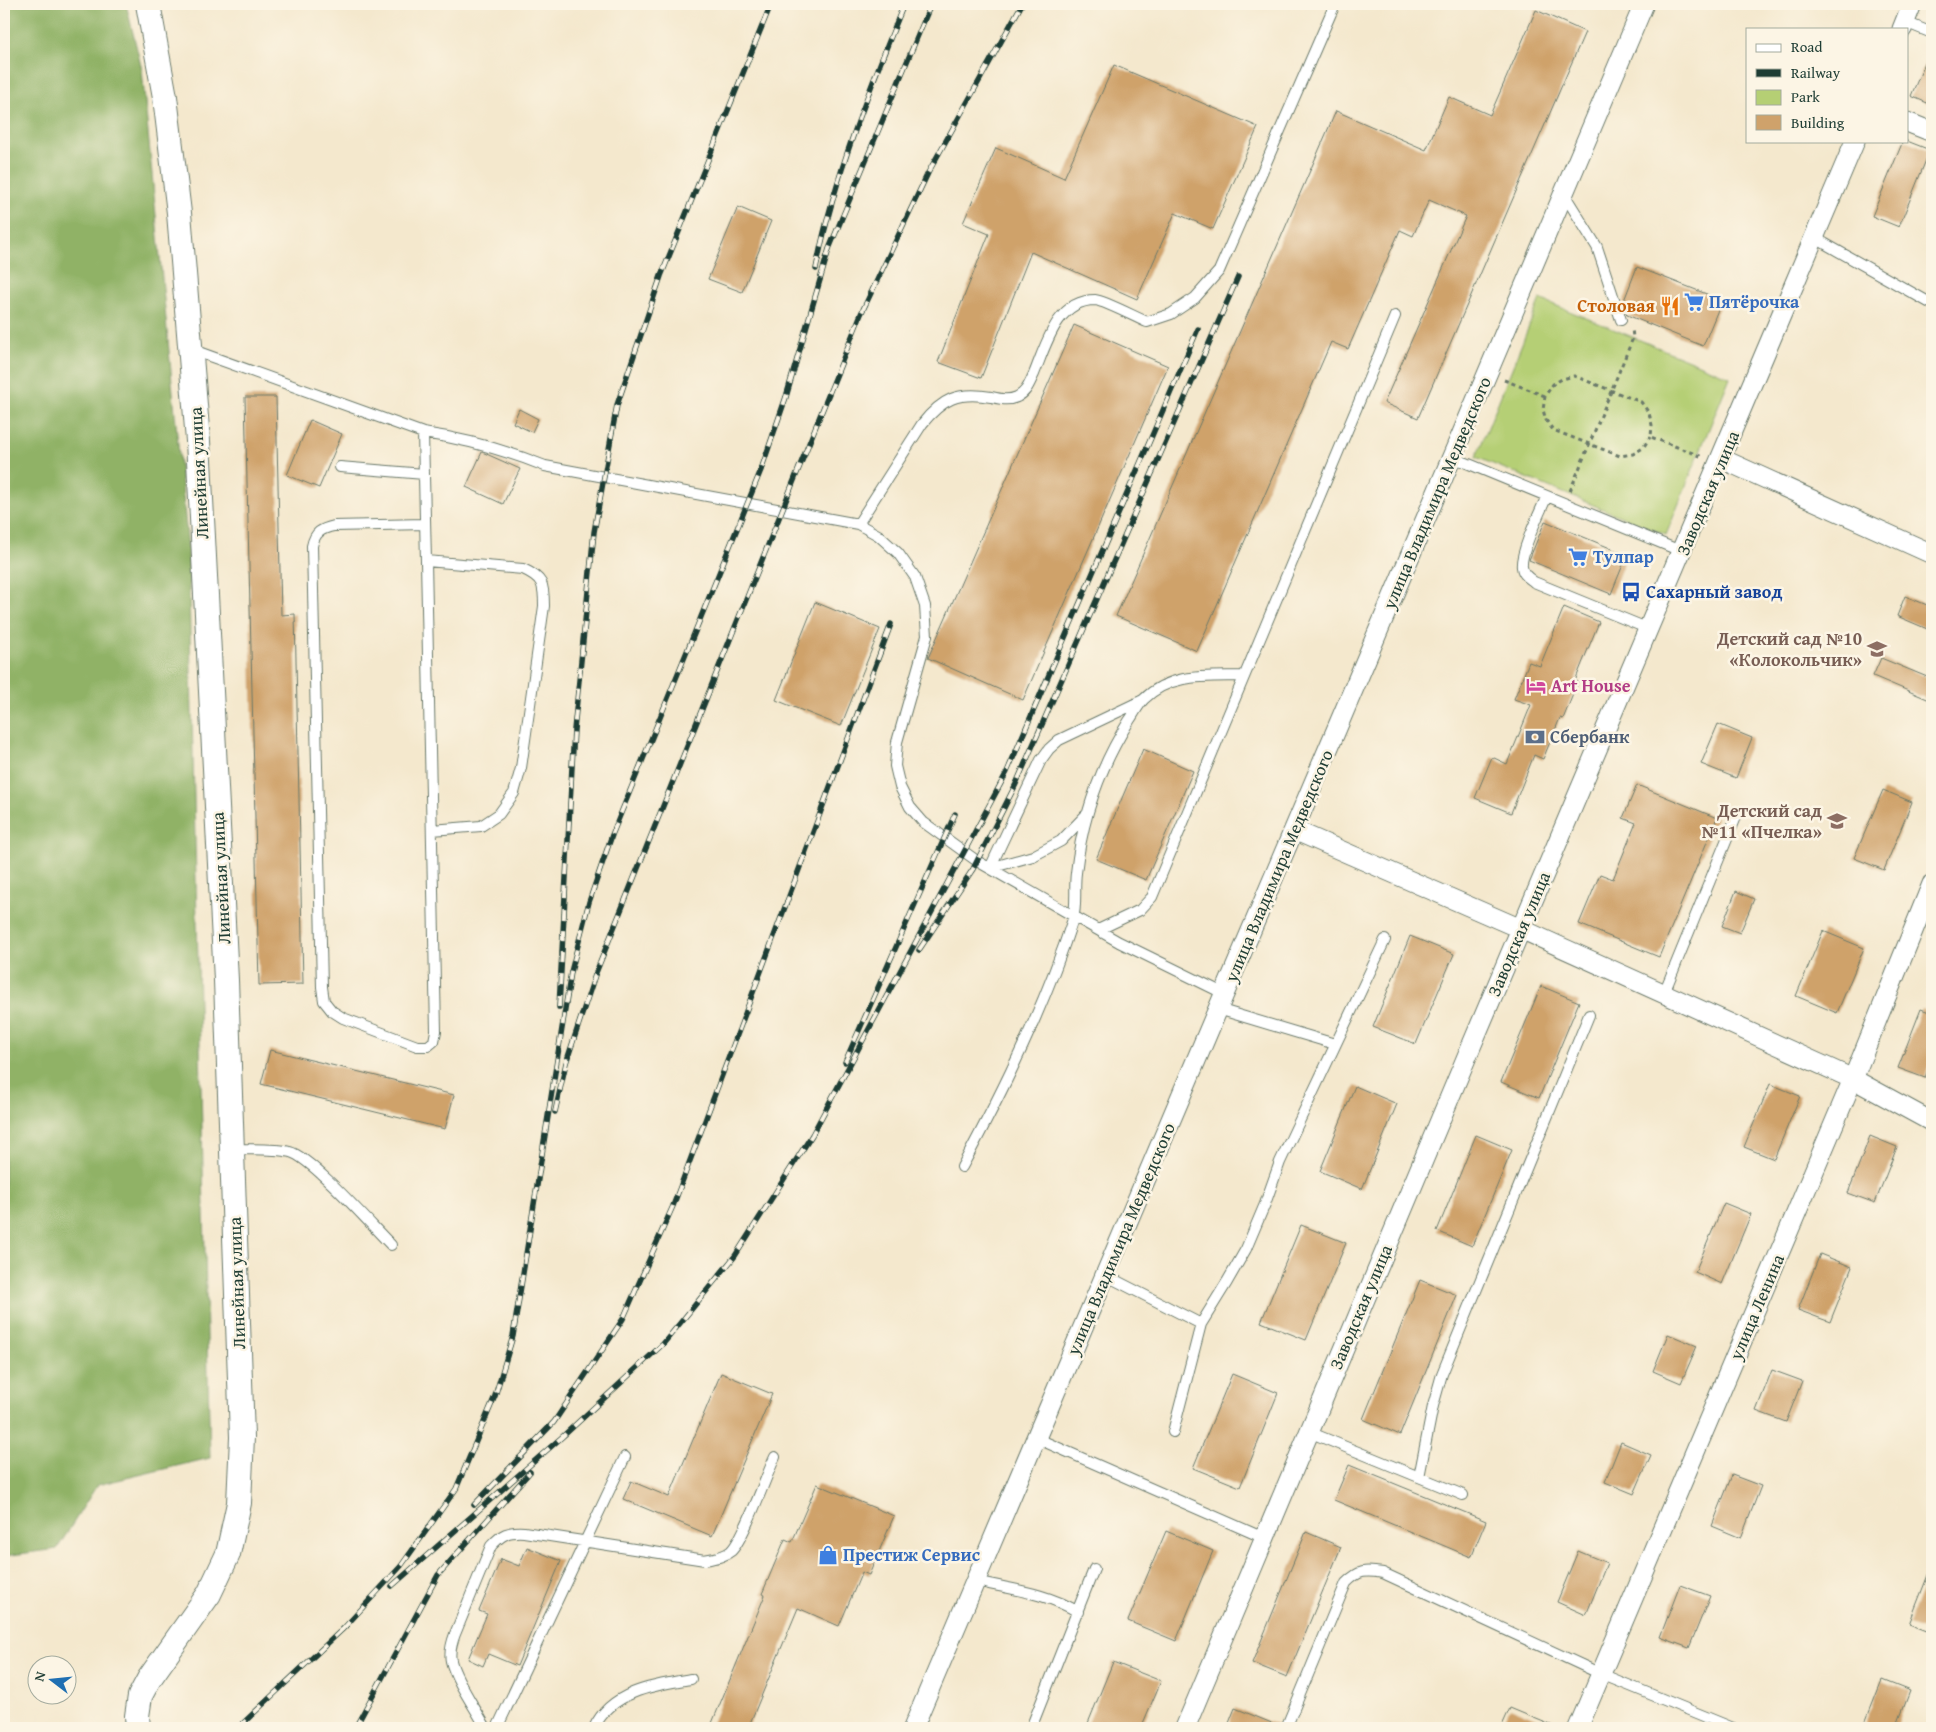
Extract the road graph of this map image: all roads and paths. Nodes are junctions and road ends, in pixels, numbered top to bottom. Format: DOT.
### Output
graph roads {
  1 [pos="148,4"];
  2 [pos="1336,4"];
  3 [pos="1644,4"];
  4 [pos="1912,4"];
  5 [pos="1903,25"];
  6 [pos="1932,33"];
  7 [pos="1908,122"];
  8 [pos="1932,132"];
  9 [pos="1855,142"];
  10 [pos="1564,194"];
  11 [pos="1815,238"];
  12 [pos="1932,304"];
  13 [pos="1395,316"];
  14 [pos="1620,320"];
  15 [pos="190,348"];
  16 [pos="1488,374"];
  17 [pos="1612,391"];
  18 [pos="1545,396"];
  19 [pos="423,433"];
  20 [pos="1650,437"];
  21 [pos="1590,444"];
  22 [pos="1452,457"];
  23 [pos="1721,462"];
  24 [pos="340,467"];
  25 [pos="424,474"];
  26 [pos="1547,496"];
  27 [pos="1565,503"];
  28 [pos="425,524"];
  29 [pos="858,524"];
  30 [pos="1682,552"];
  31 [pos="1932,554"];
  32 [pos="426,561"];
  33 [pos="1650,630"];
  34 [pos="1244,676"];
  35 [pos="1143,700"];
  36 [pos="1087,814"];
  37 [pos="1736,817"];
  38 [pos="432,830"];
  39 [pos="1294,830"];
  40 [pos="990,868"];
  41 [pos="1932,884"];
  42 [pos="1074,916"];
  43 [pos="1521,928"];
  44 [pos="1098,930"];
  45 [pos="1385,940"];
  46 [pos="1664,993"];
  47 [pos="1222,1001"];
  48 [pos="1589,1015"];
  49 [pos="1335,1044"];
  50 [pos="1853,1079"];
  51 [pos="1932,1122"];
  52 [pos="232,1149"];
  53 [pos="962,1167"];
  54 [pos="391,1245"];
  55 [pos="1105,1275"];
  56 [pos="1201,1324"];
  57 [pos="1173,1432"];
  58 [pos="1309,1432"];
  59 [pos="1036,1438"];
  60 [pos="625,1457"];
  61 [pos="775,1457"];
  62 [pos="1420,1477"];
  63 [pos="1463,1495"];
  64 [pos="1264,1538"];
  65 [pos="586,1541"];
  66 [pos="1094,1569"];
  67 [pos="975,1582"];
  68 [pos="1078,1612"];
  69 [pos="1602,1674"];
  70 [pos="691,1679"];
  71 [pos="138,1728"];
  72 [pos="486,1728"];
  73 [pos="497,1728"];
  74 [pos="594,1728"];
  75 [pos="913,1728"];
  76 [pos="1031,1728"];
  77 [pos="1184,1728"];
  78 [pos="1286,1728"];
  79 [pos="1578,1728"];
  80 [pos="1733,1728"];
  1 -- 15 [label="street, Линейная улица"];
  2 -- 29 [label="lane"];
  3 -- 10 [label="street, улица Владимира Медведского"];
  4 -- 5 [label="street"];
  5 -- 6 [label="lane"];
  7 -- 8 [label="street"];
  9 -- 11 [label="street, Заводская улица"];
  10 -- 14 [label="lane"];
  10 -- 16 [label="street, улица Владимира Медведского"];
  11 -- 12 [label="lane"];
  11 -- 23 [label="street, Заводская улица"];
  13 -- 34 [label="lane"];
  14 -- 17 [label="path"];
  15 -- 19 [label="lane"];
  15 -- 52 [label="street, Линейная улица"];
  16 -- 18 [label="path"];
  16 -- 22 [label="street, улица Владимира Медведского"];
  17 -- 18 [label="path"];
  17 -- 20 [label="path"];
  17 -- 21 [label="path"];
  18 -- 21 [label="path"];
  19 -- 25 [label="lane"];
  19 -- 29 [label="lane"];
  20 -- 21 [label="path"];
  20 -- 23 [label="path"];
  21 -- 27 [label="path"];
  22 -- 26 [label="lane"];
  22 -- 39 [label="street, улица Владимира Медведского"];
  23 -- 30 [label="street, Заводская улица"];
  23 -- 31 [label="street"];
  24 -- 25 [label="lane"];
  25 -- 28 [label="lane"];
  26 -- 27 [label="lane"];
  26 -- 33 [label="lane"];
  27 -- 30 [label="lane"];
  28 -- 32 [label="lane"];
  28 -- 38 [label="lane"];
  29 -- 40 [label="lane"];
  30 -- 33 [label="street, Заводская улица"];
  32 -- 38 [label="lane"];
  32 -- 38 [label="lane"];
  33 -- 43 [label="street, Заводская улица"];
  34 -- 35 [label="lane"];
  34 -- 44 [label="lane"];
  35 -- 36 [label="lane"];
  35 -- 40 [label="lane"];
  36 -- 40 [label="lane"];
  36 -- 42 [label="lane"];
  37 -- 46 [label="lane"];
  39 -- 43 [label="street"];
  39 -- 47 [label="street, улица Владимира Медведского"];
  40 -- 42 [label="lane"];
  41 -- 50 [label="street, улица Ленина"];
  42 -- 44 [label="lane"];
  42 -- 53 [label="lane"];
  43 -- 46 [label="street"];
  43 -- 58 [label="street, Заводская улица"];
  44 -- 47 [label="lane"];
  45 -- 49 [label="lane"];
  46 -- 50 [label="street"];
  47 -- 49 [label="lane"];
  47 -- 55 [label="street, улица Владимира Медведского"];
  48 -- 62 [label="lane"];
  49 -- 56 [label="lane"];
  50 -- 51 [label="street"];
  50 -- 69 [label="street, улица Ленина"];
  52 -- 54 [label="lane"];
  52 -- 71 [label="street, Линейная улица"];
  55 -- 56 [label="lane"];
  55 -- 59 [label="street, улица Владимира Медведского"];
  56 -- 57 [label="lane"];
  58 -- 62 [label="lane"];
  58 -- 64 [label="street, Заводская улица"];
  59 -- 64 [label="lane"];
  59 -- 67 [label="street, улица Владимира Медведского"];
  60 -- 65 [label="lane"];
  61 -- 65 [label="lane"];
  62 -- 63 [label="lane"];
  64 -- 77 [label="street, Заводская улица"];
  65 -- 72 [label="lane"];
  65 -- 73 [label="lane"];
  66 -- 68 [label="lane"];
  67 -- 68 [label="lane"];
  67 -- 75 [label="street, улица Владимира Медведского"];
  68 -- 76 [label="lane"];
  69 -- 78 [label="lane"];
  69 -- 79 [label="street, улица Ленина"];
  69 -- 80 [label="lane"];
  70 -- 74 [label="lane"];
}
